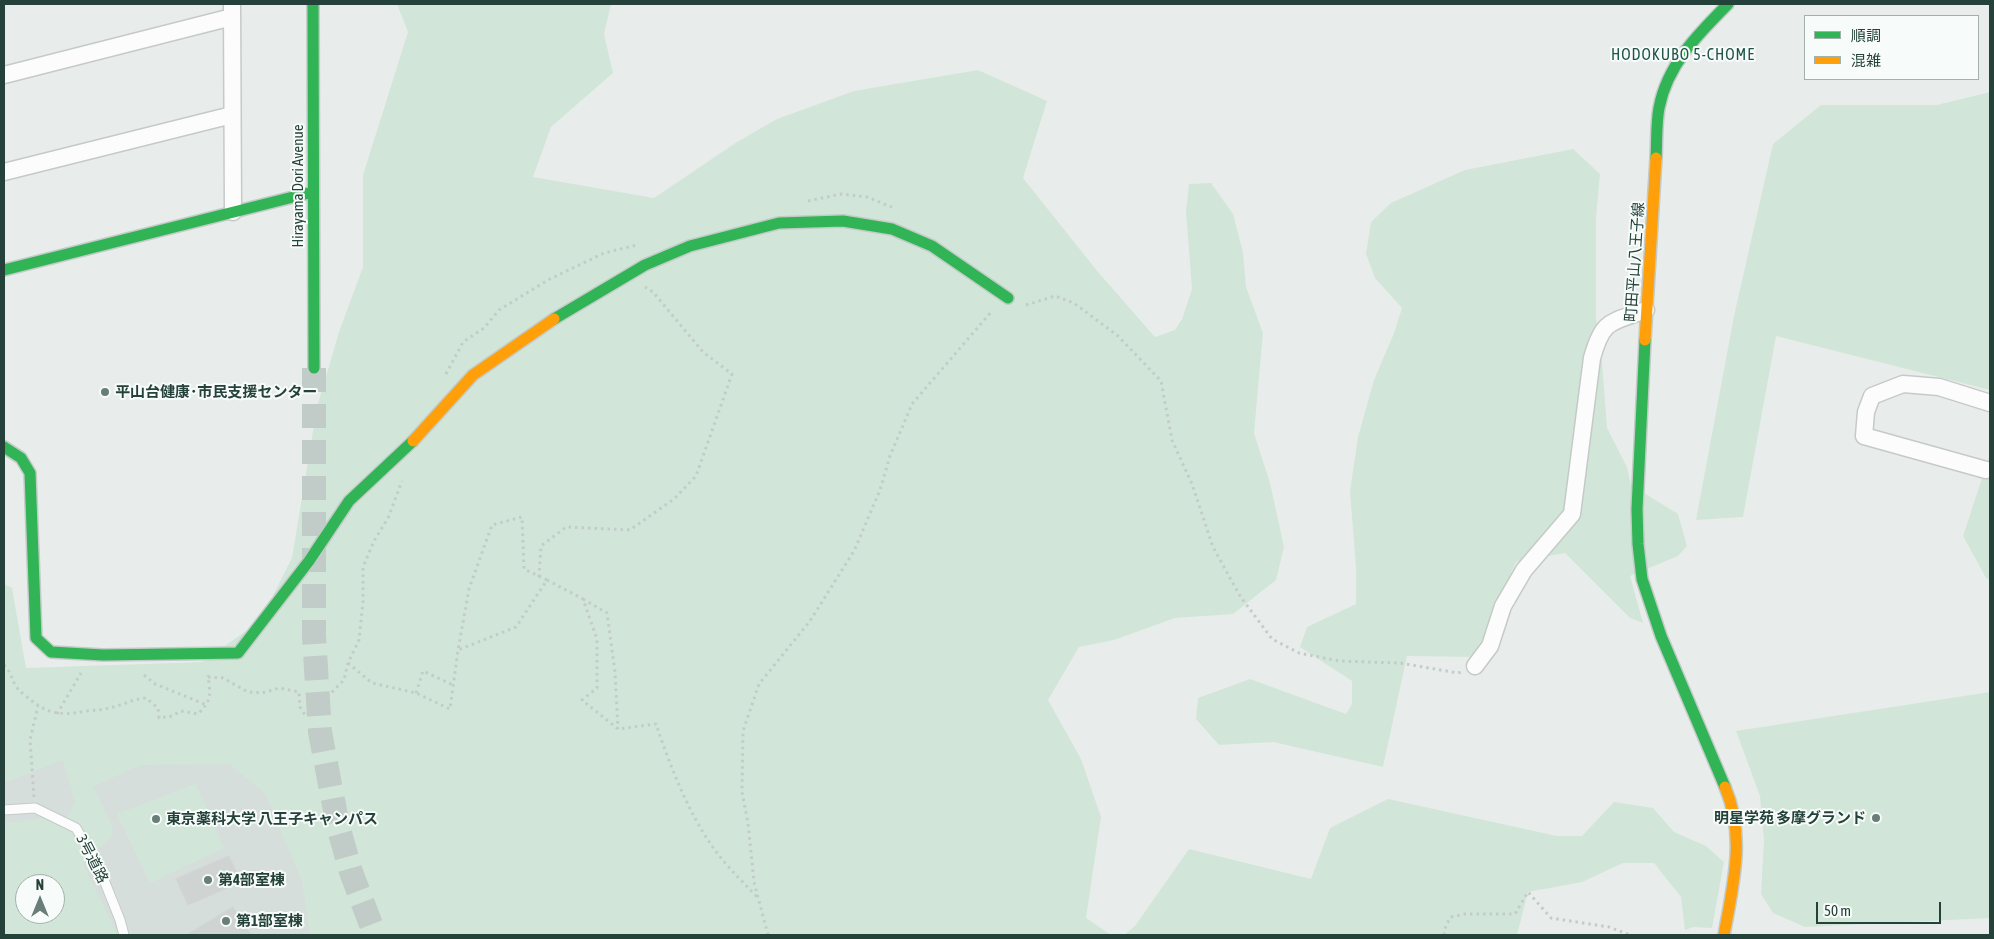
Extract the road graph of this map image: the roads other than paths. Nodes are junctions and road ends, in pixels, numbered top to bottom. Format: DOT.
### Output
graph roads {
  1 [pos="313,4"];
  2 [pos="1728,4"];
  3 [pos="232,10"];
  4 [pos="4,75"];
  5 [pos="232,115"];
  6 [pos="4,172"];
  7 [pos="313,192"];
  8 [pos="233,212"];
  9 [pos="4,270"];
  10 [pos="1008,298"];
  11 [pos="1646,310"];
  12 [pos="314,368"];
  13 [pos="1990,403"];
  14 [pos="4,447"];
  15 [pos="1986,470"];
  16 [pos="1475,666"];
  17 [pos="4,810"];
  18 [pos="124,935"];
  19 [pos="1724,935"];
  1 -- 7 [label="street, Hirayama Dori Avenue"];
  2 -- 11 [label="street, 町田平山八王子線"];
  3 -- 4 [label="street"];
  3 -- 5 [label="street"];
  5 -- 6 [label="street"];
  5 -- 8 [label="street"];
  7 -- 8 [label="street"];
  7 -- 12 [label="street, Hirayama Dori Avenue"];
  8 -- 9 [label="street"];
  10 -- 14 [label="street"];
  11 -- 16 [label="street"];
  11 -- 19 [label="street, 町田平山八王子線"];
  13 -- 15 [label="street"];
  17 -- 18 [label="lane, 3号道路"];
}
